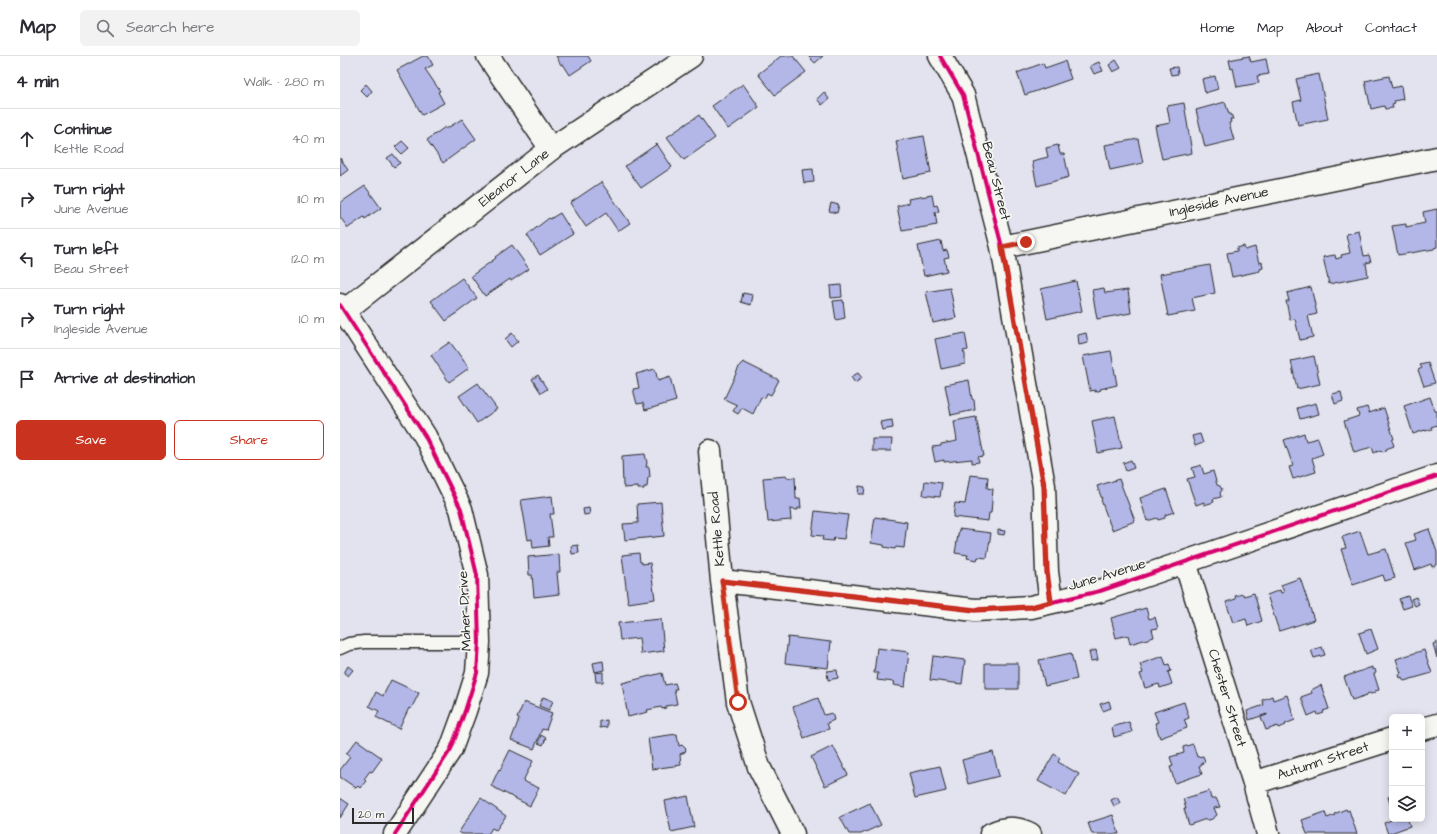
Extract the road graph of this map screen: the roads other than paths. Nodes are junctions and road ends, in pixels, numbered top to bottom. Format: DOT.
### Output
graph roads {
  1 [pos="488,56"];
  2 [pos="691,56"];
  3 [pos="940,56"];
  4 [pos="551,149"];
  5 [pos="1437,158"];
  6 [pos="1002,247"];
  7 [pos="342,308"];
  8 [pos="710,451"];
  9 [pos="1437,476"];
  10 [pos="1185,562"];
  11 [pos="722,581"];
  12 [pos="1051,602"];
  13 [pos="479,642"];
  14 [pos="340,648"];
  15 [pos="1437,725"];
  16 [pos="1425,728"];
  17 [pos="1389,740"];
  18 [pos="1254,783"];
  19 [pos="395,834"];
  20 [pos="792,834"];
  21 [pos="991,834"];
  22 [pos="1030,834"];
  23 [pos="1268,834"];
  1 -- 4 [label="street"];
  2 -- 4 [label="street, Eleanor Lane"];
  3 -- 6 [label="street, Beau Street"];
  4 -- 7 [label="street, Eleanor Lane"];
  5 -- 6 [label="street, Ingleside Avenue"];
  6 -- 12 [label="street, Beau Street"];
  7 -- 13 [label="street, Maher Drive"];
  8 -- 11 [label="street, Kettle Road"];
  9 -- 10 [label="street, June Avenue"];
  10 -- 12 [label="street, June Avenue"];
  10 -- 18 [label="street, Chester Street"];
  11 -- 12 [label="street, June Avenue"];
  11 -- 20 [label="street, Kettle Road"];
  13 -- 14 [label="lane"];
  13 -- 19 [label="street, Maher Drive"];
  15 -- 16 [label="street"];
  17 -- 18 [label="street, Autumn Street"];
  18 -- 23 [label="street, Chester Street"];
  21 -- 22 [label="street"];
}
